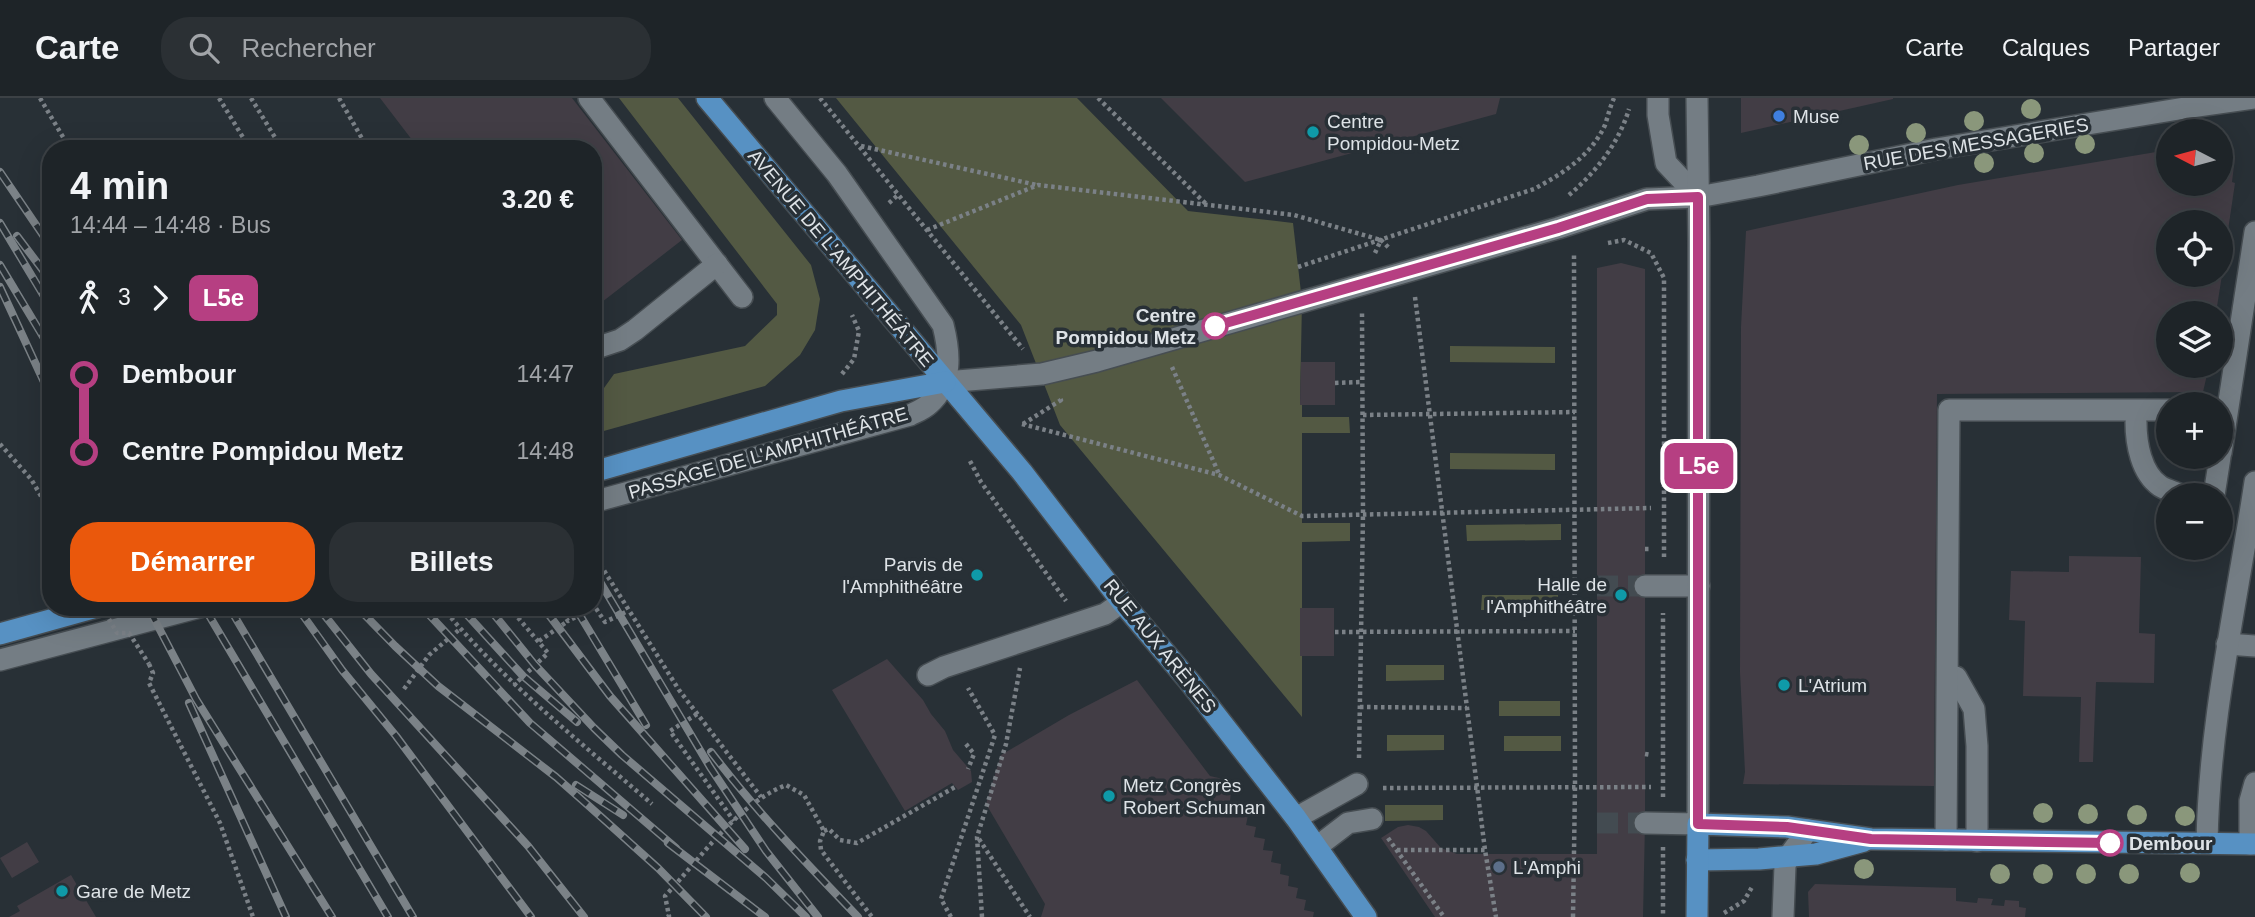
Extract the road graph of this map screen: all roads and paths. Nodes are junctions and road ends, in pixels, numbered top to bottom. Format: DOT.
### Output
graph roads {
  1 [pos="40,98"];
  2 [pos="219,98"];
  3 [pos="251,98"];
  4 [pos="340,98"];
  5 [pos="589,98"];
  6 [pos="707,98"];
  7 [pos="775,98"];
  8 [pos="820,98"];
  9 [pos="1098,98"];
  10 [pos="1614,98"];
  11 [pos="1658,98"];
  12 [pos="1697,98"];
  13 [pos="2255,98"];
  14 [pos="1630,105"];
  15 [pos="65,140"];
  16 [pos="245,140"];
  17 [pos="277,140"];
  18 [pos="364,140"];
  19 [pos="859,146"];
  20 [pos="1038,185"];
  21 [pos="898,195"];
  22 [pos="1698,197"];
  23 [pos="1566,198"];
  24 [pos="1208,205"];
  25 [pos="871,221"];
  26 [pos="927,230"];
  27 [pos="2255,232"];
  28 [pos="1381,240"];
  29 [pos="1597,245"];
  30 [pos="1574,255"];
  31 [pos="717,264"];
  32 [pos="1298,267"];
  33 [pos="1412,270"];
  34 [pos="1361,284"];
  35 [pos="742,298"];
  36 [pos="848,306"];
  37 [pos="1163,341"];
  38 [pos="1020,345"];
  39 [pos="602,346"];
  40 [pos="835,382"];
  41 [pos="945,382"];
  42 [pos="1362,382"];
  43 [pos="1335,383"];
  44 [pos="2227,392"];
  45 [pos="2156,405"];
  46 [pos="1575,412"];
  47 [pos="1430,414"];
  48 [pos="1362,415"];
  49 [pos="2136,422"];
  50 [pos="1023,424"];
  51 [pos="0,444"];
  52 [pos="970,461"];
  53 [pos="602,469"];
  54 [pos="1219,475"];
  55 [pos="2255,482"];
  56 [pos="2157,483"];
  57 [pos="42,498"];
  58 [pos="602,500"];
  59 [pos="1651,508"];
  60 [pos="1575,509"];
  61 [pos="1442,512"];
  62 [pos="1363,514"];
  63 [pos="1652,549"];
  64 [pos="1645,550"];
  65 [pos="602,568"];
  66 [pos="1654,586"];
  67 [pos="1699,586"];
  68 [pos="1122,602"];
  69 [pos="628,611"];
  70 [pos="67,616"];
  71 [pos="106,616"];
  72 [pos="166,616"];
  73 [pos="449,616"];
  74 [pos="517,616"];
  75 [pos="565,616"];
  76 [pos="578,616"];
  77 [pos="601,616"];
  78 [pos="568,621"];
  79 [pos="1081,623"];
  80 [pos="460,629"];
  81 [pos="1361,631"];
  82 [pos="1575,631"];
  83 [pos="1335,632"];
  84 [pos="1458,632"];
  85 [pos="0,634"];
  86 [pos="539,641"];
  87 [pos="2227,644"];
  88 [pos="2255,646"];
  89 [pos="1022,657"];
  90 [pos="0,660"];
  91 [pos="928,675"];
  92 [pos="1956,677"];
  93 [pos="965,682"];
  94 [pos="514,685"];
  95 [pos="404,689"];
  96 [pos="1360,707"];
  97 [pos="1467,708"];
  98 [pos="697,714"];
  99 [pos="966,744"];
  100 [pos="968,769"];
  101 [pos="1358,775"];
  102 [pos="2255,783"];
  103 [pos="955,787"];
  104 [pos="1575,787"];
  105 [pos="1651,787"];
  106 [pos="1380,788"];
  107 [pos="1478,788"];
  108 [pos="761,797"];
  109 [pos="652,804"];
  110 [pos="1296,818"];
  111 [pos="734,821"];
  112 [pos="1654,824"];
  113 [pos="1698,824"];
  114 [pos="1379,827"];
  115 [pos="1808,830"];
  116 [pos="824,831"];
  117 [pos="978,836"];
  118 [pos="1871,839"];
  119 [pos="1946,840"];
  120 [pos="1977,841"];
  121 [pos="2207,843"];
  122 [pos="2252,844"];
  123 [pos="1318,846"];
  124 [pos="1396,850"];
  125 [pos="1485,850"];
  126 [pos="1788,857"];
  127 [pos="1697,860"];
  128 [pos="1754,884"];
  129 [pos="1720,915"];
  130 [pos="253,917"];
  131 [pos="667,917"];
  132 [pos="872,917"];
  133 [pos="951,917"];
  134 [pos="982,917"];
  135 [pos="1030,917"];
  136 [pos="1366,917"];
  137 [pos="1444,917"];
  138 [pos="1496,917"];
  139 [pos="1573,917"];
  140 [pos="1663,917"];
  141 [pos="1697,917"];
  142 [pos="1783,917"];
  1 -- 15 [label="path"];
  2 -- 16 [label="path"];
  3 -- 17 [label="path"];
  4 -- 18 [label="path"];
  5 -- 31 [label="street"];
  6 -- 41 [label="main road, AVENUE DE L'AMPHITHÉÂTRE"];
  7 -- 25 [label="street, AVENUE DE L'AMPHITHÉÂTRE"];
  8 -- 19 [label="path"];
  9 -- 24 [label="path"];
  10 -- 28 [label="path"];
  11 -- 22 [label="street"];
  12 -- 22 [label="street"];
  13 -- 22 [label="street, RUE DES MESSAGERIES"];
  14 -- 23 [label="path"];
  19 -- 20 [label="path"];
  19 -- 21 [label="path"];
  20 -- 24 [label="path"];
  20 -- 26 [label="path"];
  21 -- 25 [label="path"];
  21 -- 26 [label="path"];
  22 -- 33 [label="street, RUE DES MESSAGERIES"];
  22 -- 67 [label="street"];
  24 -- 28 [label="path"];
  25 -- 41 [label="street, AVENUE DE L'AMPHITHÉÂTRE"];
  26 -- 38 [label="path"];
  27 -- 44 [label="street"];
  28 -- 32 [label="path"];
  28 -- 33 [label="path"];
  28 -- 34 [label="path"];
  29 -- 66 [label="path"];
  30 -- 46 [label="path"];
  31 -- 35 [label="street"];
  31 -- 39 [label="street"];
  33 -- 34 [label="street, RUE DES MESSAGERIES"];
  33 -- 47 [label="path"];
  34 -- 37 [label="street, RUE DES MESSAGERIES"];
  34 -- 42 [label="path"];
  36 -- 40 [label="path"];
  37 -- 41 [label="street, RUE DES MESSAGERIES"];
  37 -- 54 [label="path"];
  41 -- 53 [label="main road, PASSAGE DE L'AMPHITHÉÂTRE"];
  41 -- 58 [label="street, PASSAGE DE L'AMPHITHÉÂTRE"];
  41 -- 68 [label="main road, RUE AUX ARÈNES"];
  42 -- 43 [label="path"];
  42 -- 48 [label="path"];
  45 -- 119 [label="street"];
  46 -- 47 [label="path"];
  46 -- 60 [label="path"];
  47 -- 48 [label="path"];
  47 -- 61 [label="path"];
  48 -- 62 [label="path"];
  49 -- 56 [label="street"];
  50 -- 54 [label="path"];
  51 -- 57 [label="path"];
  52 -- 79 [label="path"];
  54 -- 62 [label="path"];
  55 -- 87 [label="street"];
  59 -- 60 [label="path"];
  60 -- 61 [label="path"];
  60 -- 82 [label="path"];
  61 -- 62 [label="path"];
  61 -- 84 [label="path"];
  62 -- 81 [label="path"];
  63 -- 64 [label="path"];
  65 -- 69 [label="path"];
  66 -- 67 [label="street"];
  66 -- 112 [label="path"];
  67 -- 113 [label="street"];
  68 -- 79 [label="street"];
  68 -- 110 [label="main road, RUE AUX ARÈNES"];
  69 -- 77 [label="path"];
  69 -- 98 [label="path"];
  70 -- 85 [label="main road"];
  71 -- 130 [label="path, bridge"];
  72 -- 90 [label="street"];
  73 -- 80 [label="path"];
  74 -- 86 [label="path"];
  75 -- 78 [label="path"];
  76 -- 78 [label="path"];
  78 -- 86 [label="path"];
  79 -- 91 [label="street"];
  80 -- 94 [label="path"];
  80 -- 95 [label="path"];
  81 -- 83 [label="path"];
  81 -- 84 [label="path"];
  81 -- 96 [label="path"];
  82 -- 84 [label="path"];
  82 -- 104 [label="path"];
  84 -- 97 [label="path"];
  86 -- 94 [label="path"];
  87 -- 88 [label="street"];
  87 -- 121 [label="street"];
  89 -- 117 [label="path"];
  92 -- 120 [label="street"];
  93 -- 133 [label="path"];
  94 -- 109 [label="path"];
  96 -- 97 [label="path"];
  96 -- 101 [label="path"];
  97 -- 107 [label="path"];
  98 -- 108 [label="path"];
  98 -- 111 [label="path"];
  99 -- 100 [label="path"];
  101 -- 110 [label="street"];
  102 -- 122 [label="street"];
  103 -- 116 [label="path"];
  104 -- 105 [label="path"];
  104 -- 107 [label="path"];
  104 -- 139 [label="path"];
  106 -- 107 [label="path"];
  107 -- 125 [label="path"];
  108 -- 111 [label="path"];
  108 -- 116 [label="path"];
  110 -- 123 [label="main road, RUE AUX ARÈNES"];
  111 -- 131 [label="path"];
  112 -- 113 [label="street"];
  112 -- 140 [label="path"];
  113 -- 115 [label="main road"];
  113 -- 127 [label="main road"];
  114 -- 123 [label="street"];
  114 -- 124 [label="path"];
  115 -- 118 [label="main road"];
  115 -- 126 [label="street"];
  116 -- 132 [label="path"];
  117 -- 134 [label="path"];
  117 -- 135 [label="path"];
  118 -- 119 [label="main road"];
  118 -- 126 [label="main road"];
  119 -- 120 [label="main road"];
  120 -- 121 [label="main road"];
  121 -- 122 [label="main road"];
  123 -- 136 [label="main road, RUE AUX ARÈNES"];
  124 -- 125 [label="path"];
  124 -- 137 [label="path"];
  125 -- 138 [label="path"];
  126 -- 127 [label="main road"];
  126 -- 142 [label="street"];
  127 -- 141 [label="main road"];
  128 -- 129 [label="path"];
}
